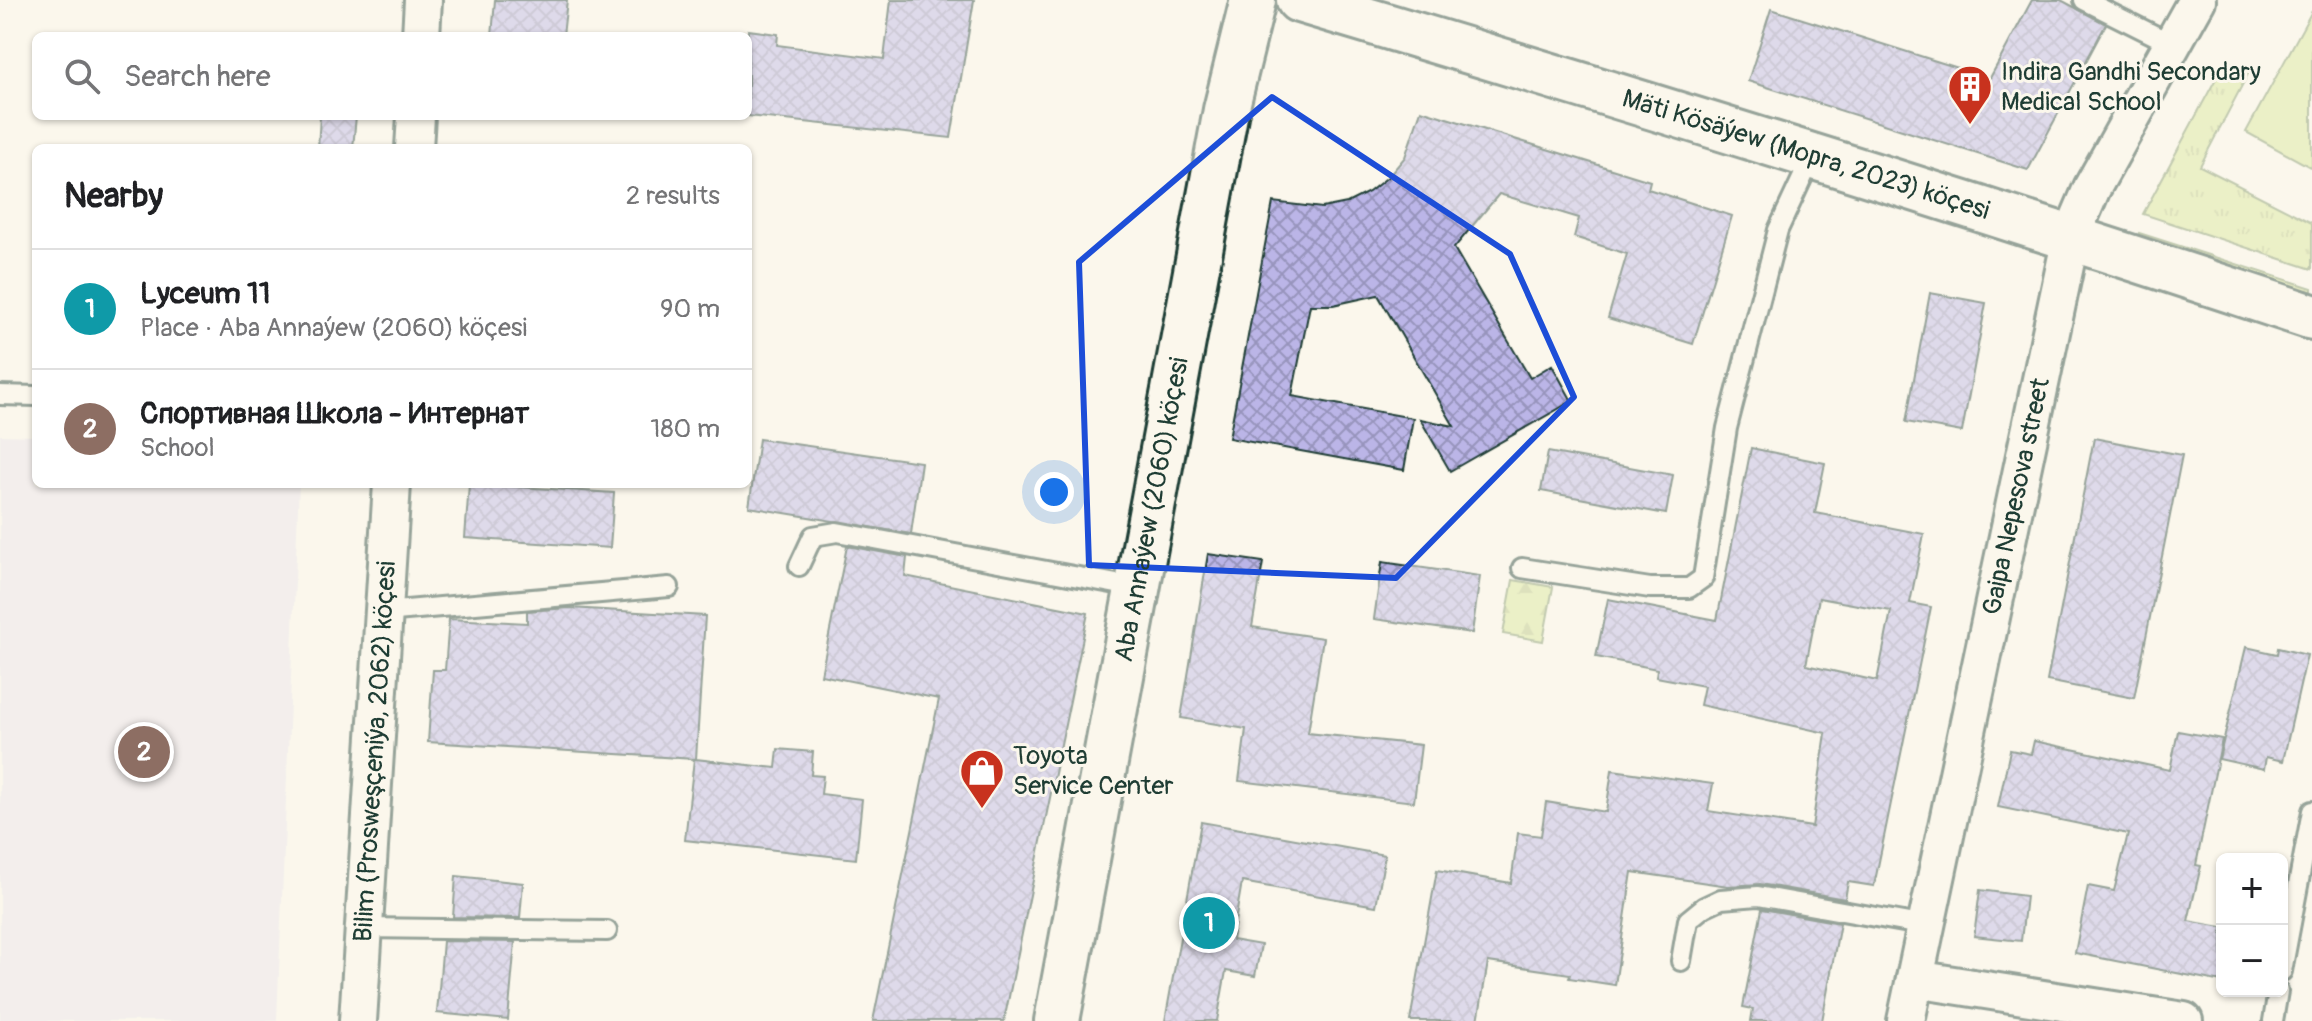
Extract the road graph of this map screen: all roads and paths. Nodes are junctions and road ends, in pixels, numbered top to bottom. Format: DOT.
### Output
graph roads {
  1 [pos="423,0"];
  2 [pos="1253,0"];
  3 [pos="1299,0"];
  4 [pos="2084,0"];
  5 [pos="2197,0"];
  6 [pos="421,32"];
  7 [pos="2174,45"];
  8 [pos="416,120"];
  9 [pos="414,144"];
  10 [pos="1813,155"];
  11 [pos="2071,237"];
  12 [pos="2312,317"];
  13 [pos="0,395"];
  14 [pos="32,396"];
  15 [pos="392,488"];
  16 [pos="799,566"];
  17 [pos="1522,568"];
  18 [pos="669,587"];
  19 [pos="1138,588"];
  20 [pos="384,612"];
  21 [pos="2312,811"];
  22 [pos="1926,926"];
  23 [pos="364,928"];
  24 [pos="607,931"];
  25 [pos="2288,939"];
  26 [pos="1681,961"];
  27 [pos="1915,979"];
  28 [pos="2277,997"];
  29 [pos="358,1021"];
  30 [pos="1057,1021"];
  31 [pos="1906,1021"];
  32 [pos="2184,1021"];
  33 [pos="2273,1021"];
  1 -- 6 [label="street"];
  2 -- 19 [label="street, Aba Annaýew (2060) köçesi"];
  3 -- 10 [label="street, Mäti Kösäýew (Mopra, 2023) köçesi"];
  4 -- 7 [label="lane"];
  5 -- 7 [label="street, Gaipa Nepesova street"];
  7 -- 11 [label="street, Gaipa Nepesova street"];
  8 -- 9 [label="street"];
  10 -- 11 [label="street, Mäti Kösäýew (Mopra, 2023) köçesi"];
  10 -- 17 [label="lane"];
  11 -- 12 [label="street, Mäti Kösäýew (Mopra, 2023) köçesi"];
  11 -- 22 [label="street, Gaipa Nepesova street"];
  13 -- 14 [label="lane"];
  15 -- 20 [label="street, Bilim (Prosweşçeniýa, 2062) köçesi"];
  16 -- 19 [label="lane"];
  18 -- 20 [label="lane"];
  19 -- 30 [label="street, Aba Annaýew (2060) köçesi"];
  20 -- 23 [label="street, Bilim (Prosweşçeniýa, 2062) köçesi"];
  21 -- 25 [label="lane"];
  22 -- 26 [label="lane"];
  22 -- 27 [label="street, Gaipa Nepesova street"];
  23 -- 24 [label="lane"];
  23 -- 29 [label="street, Bilim (Prosweşçeniýa, 2062) köçesi"];
  27 -- 31 [label="street, Gaipa Nepesova street"];
  27 -- 32 [label="street"];
  28 -- 33 [label="lane"];
}
